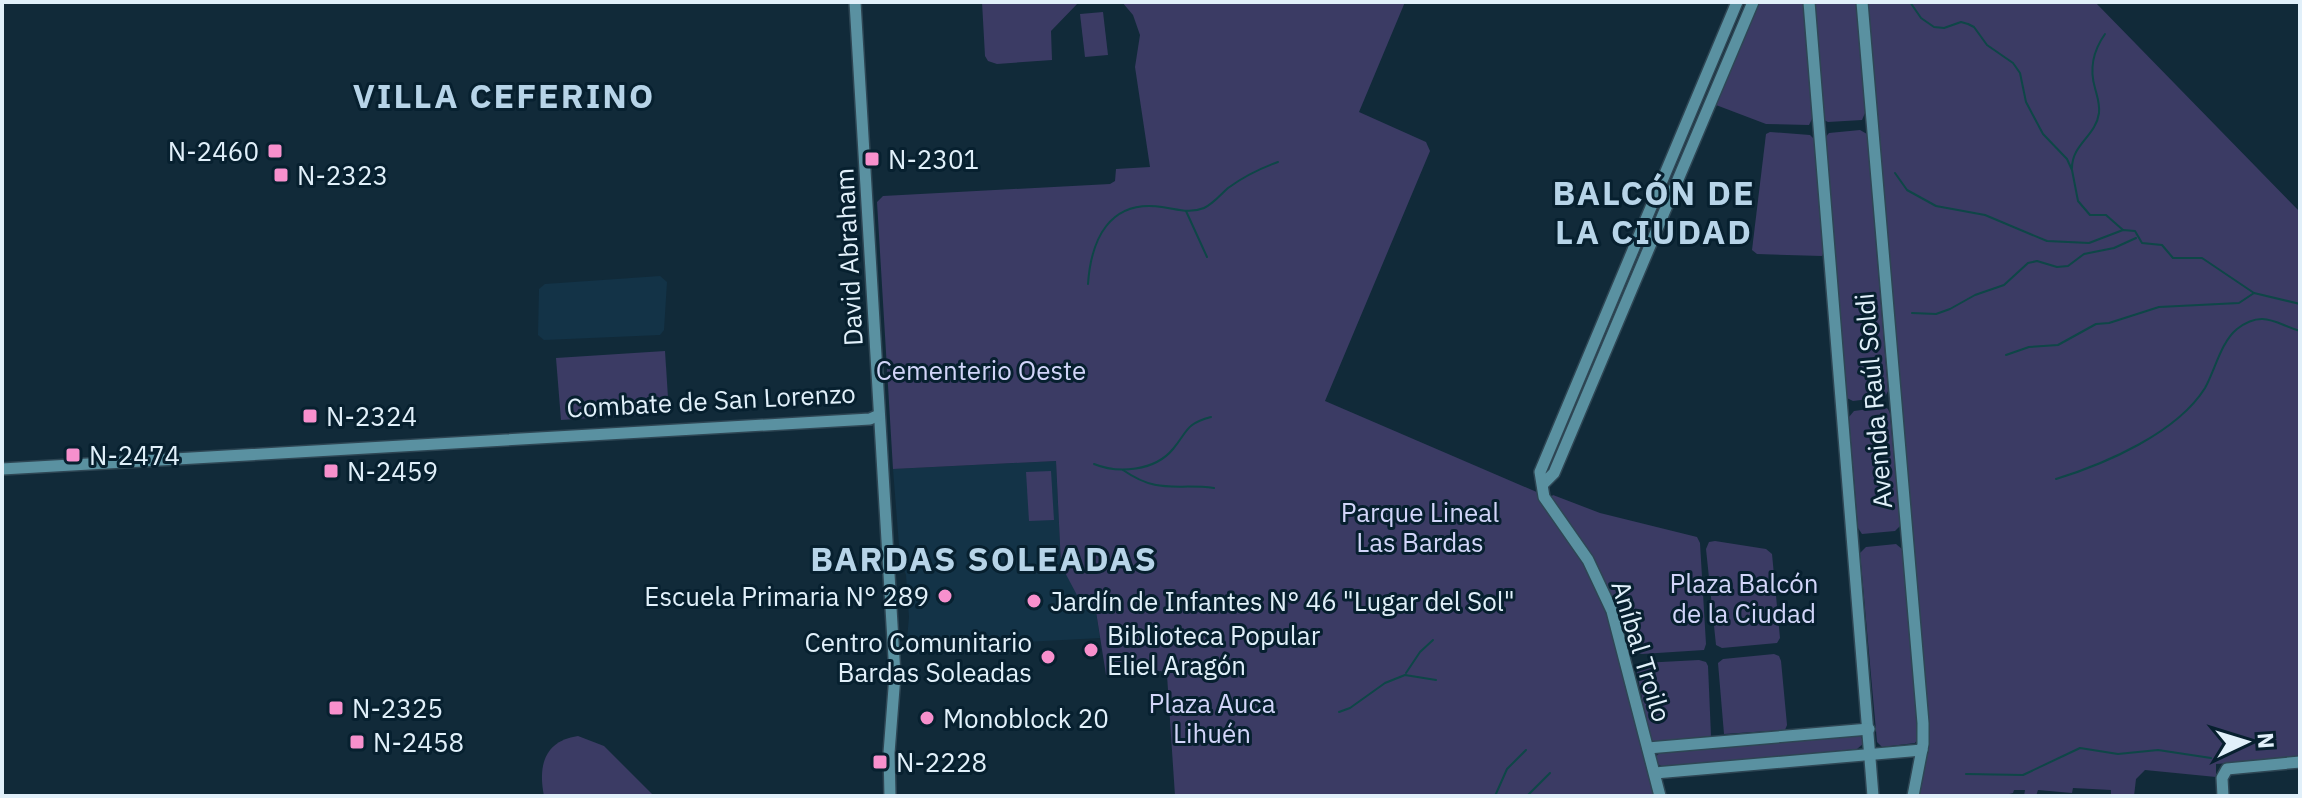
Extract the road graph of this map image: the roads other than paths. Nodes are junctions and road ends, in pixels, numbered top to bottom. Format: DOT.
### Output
graph roads {
  1 [pos="855,2"];
  2 [pos="1737,2"];
  3 [pos="1753,2"];
  4 [pos="1809,2"];
  5 [pos="1862,2"];
  6 [pos="879,415"];
  7 [pos="2,469"];
  8 [pos="1543,484"];
  9 [pos="1869,729"];
  10 [pos="1648,748"];
  11 [pos="1922,750"];
  12 [pos="1870,755"];
  13 [pos="2300,762"];
  14 [pos="1655,773"];
  15 [pos="890,796"];
  16 [pos="1660,796"];
  17 [pos="1873,796"];
  18 [pos="1913,796"];
  19 [pos="2223,796"];
  1 -- 6 [label="main road, David Abraham"];
  2 -- 8 [label="main road"];
  3 -- 8 [label="main road"];
  4 -- 9 [label="main road, Avenida Raúl Soldi"];
  5 -- 11 [label="main road, Avenida Raúl Soldi"];
  6 -- 7 [label="main road, Combate de San Lorenzo"];
  6 -- 15 [label="main road, David Abraham"];
  8 -- 10 [label="main road, Aníbal Troilo"];
  9 -- 10 [label="main road"];
  9 -- 12 [label="main road, Avenida Raúl Soldi"];
  10 -- 14 [label="main road, Aníbal Troilo"];
  11 -- 12 [label="main road"];
  11 -- 18 [label="main road, Avenida Raúl Soldi"];
  12 -- 14 [label="main road"];
  12 -- 17 [label="main road, Avenida Raúl Soldi"];
  13 -- 19 [label="main road"];
  14 -- 16 [label="main road, Aníbal Troilo"];
}
